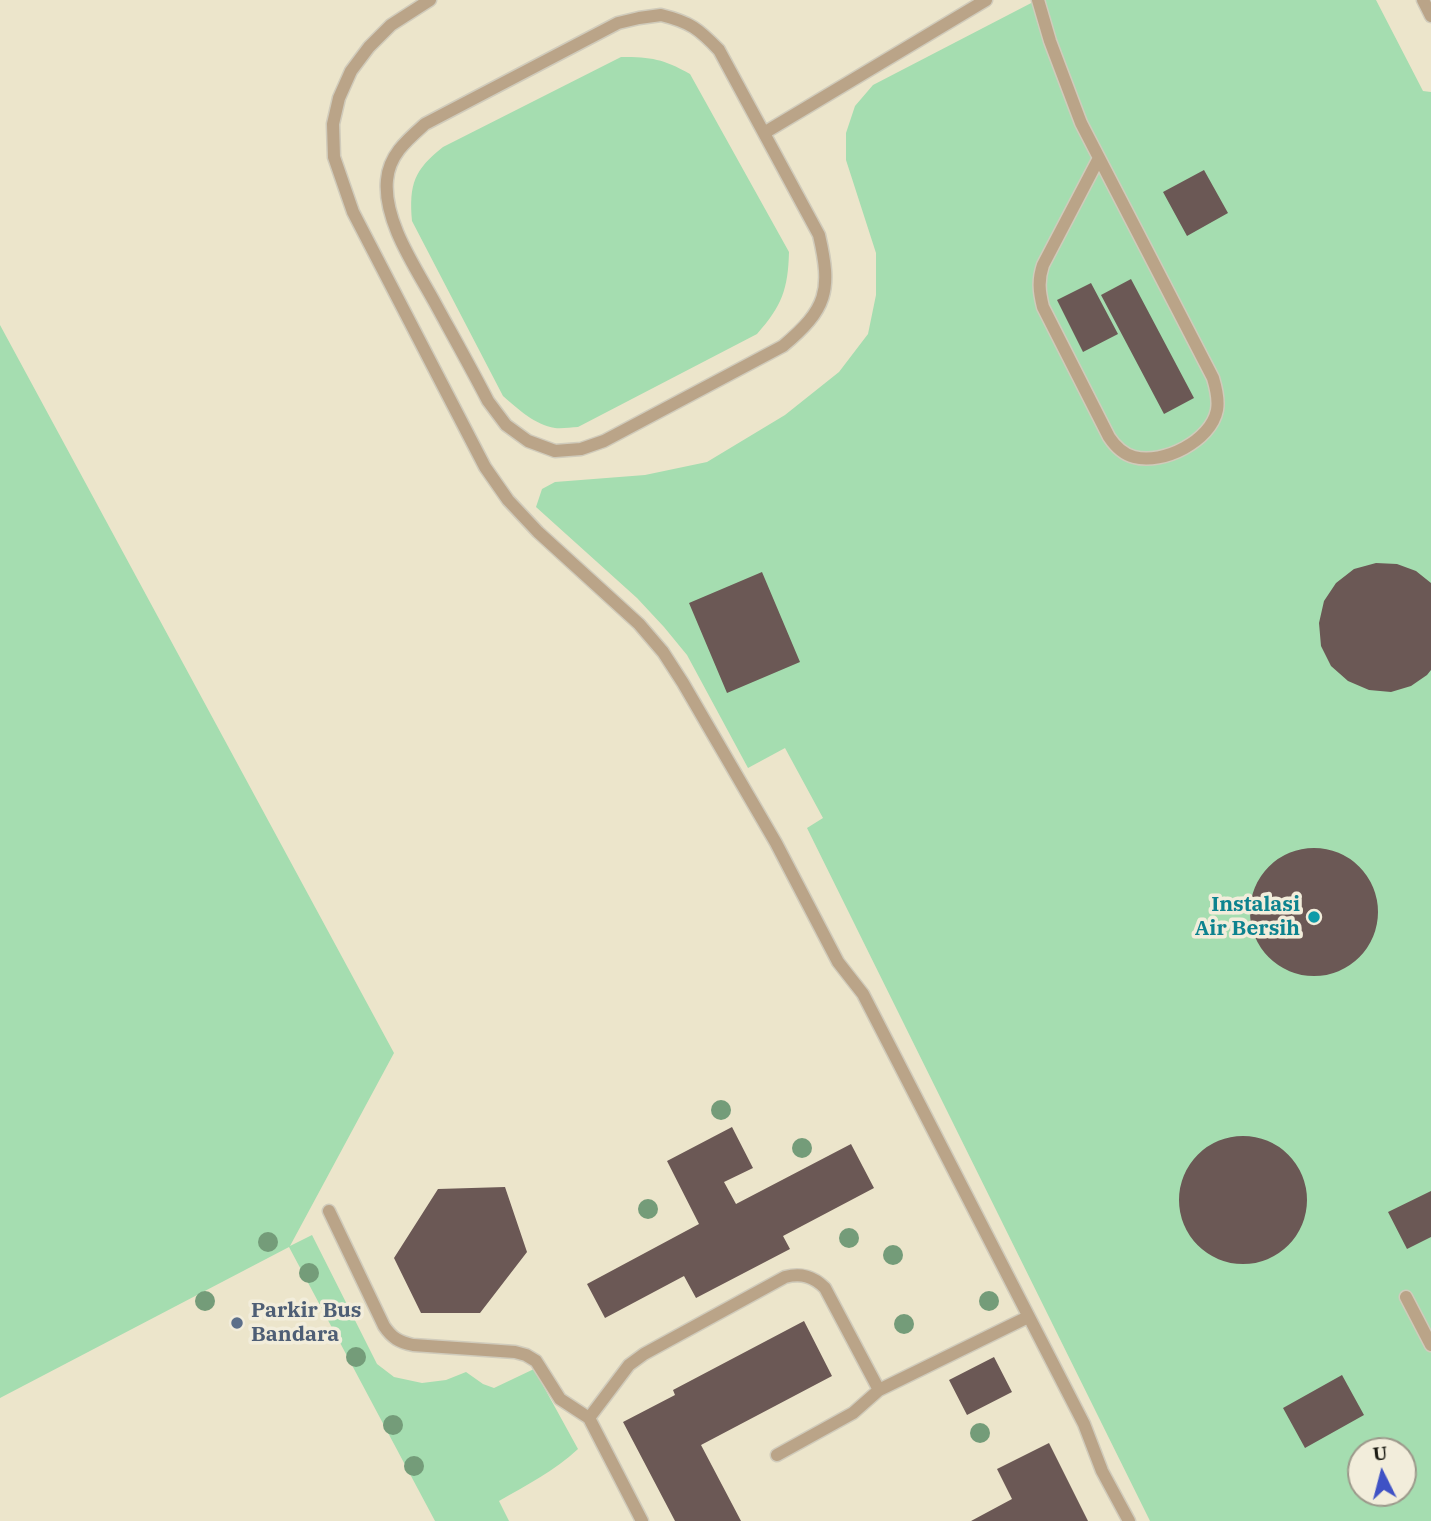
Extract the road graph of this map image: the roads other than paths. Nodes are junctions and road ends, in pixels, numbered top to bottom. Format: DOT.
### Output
graph roads {
  1 [pos="430,0"];
  2 [pos="986,0"];
  3 [pos="1038,0"];
  4 [pos="1423,0"];
  5 [pos="1431,16"];
  6 [pos="764,133"];
  7 [pos="1099,158"];
  8 [pos="329,1211"];
  9 [pos="1406,1297"];
  10 [pos="1028,1317"];
  11 [pos="1431,1345"];
  12 [pos="879,1390"];
  13 [pos="589,1418"];
  14 [pos="777,1455"];
  15 [pos="642,1521"];
  16 [pos="1129,1521"];
  1 -- 10 [label="lane"];
  2 -- 6 [label="lane"];
  3 -- 7 [label="lane"];
  4 -- 5 [label="lane"];
  6 -- 6 [label="lane"];
  7 -- 7 [label="lane"];
  8 -- 13 [label="lane"];
  9 -- 11 [label="lane"];
  10 -- 12 [label="lane"];
  10 -- 16 [label="lane"];
  12 -- 13 [label="lane"];
  12 -- 14 [label="lane"];
  13 -- 15 [label="lane"];
}
